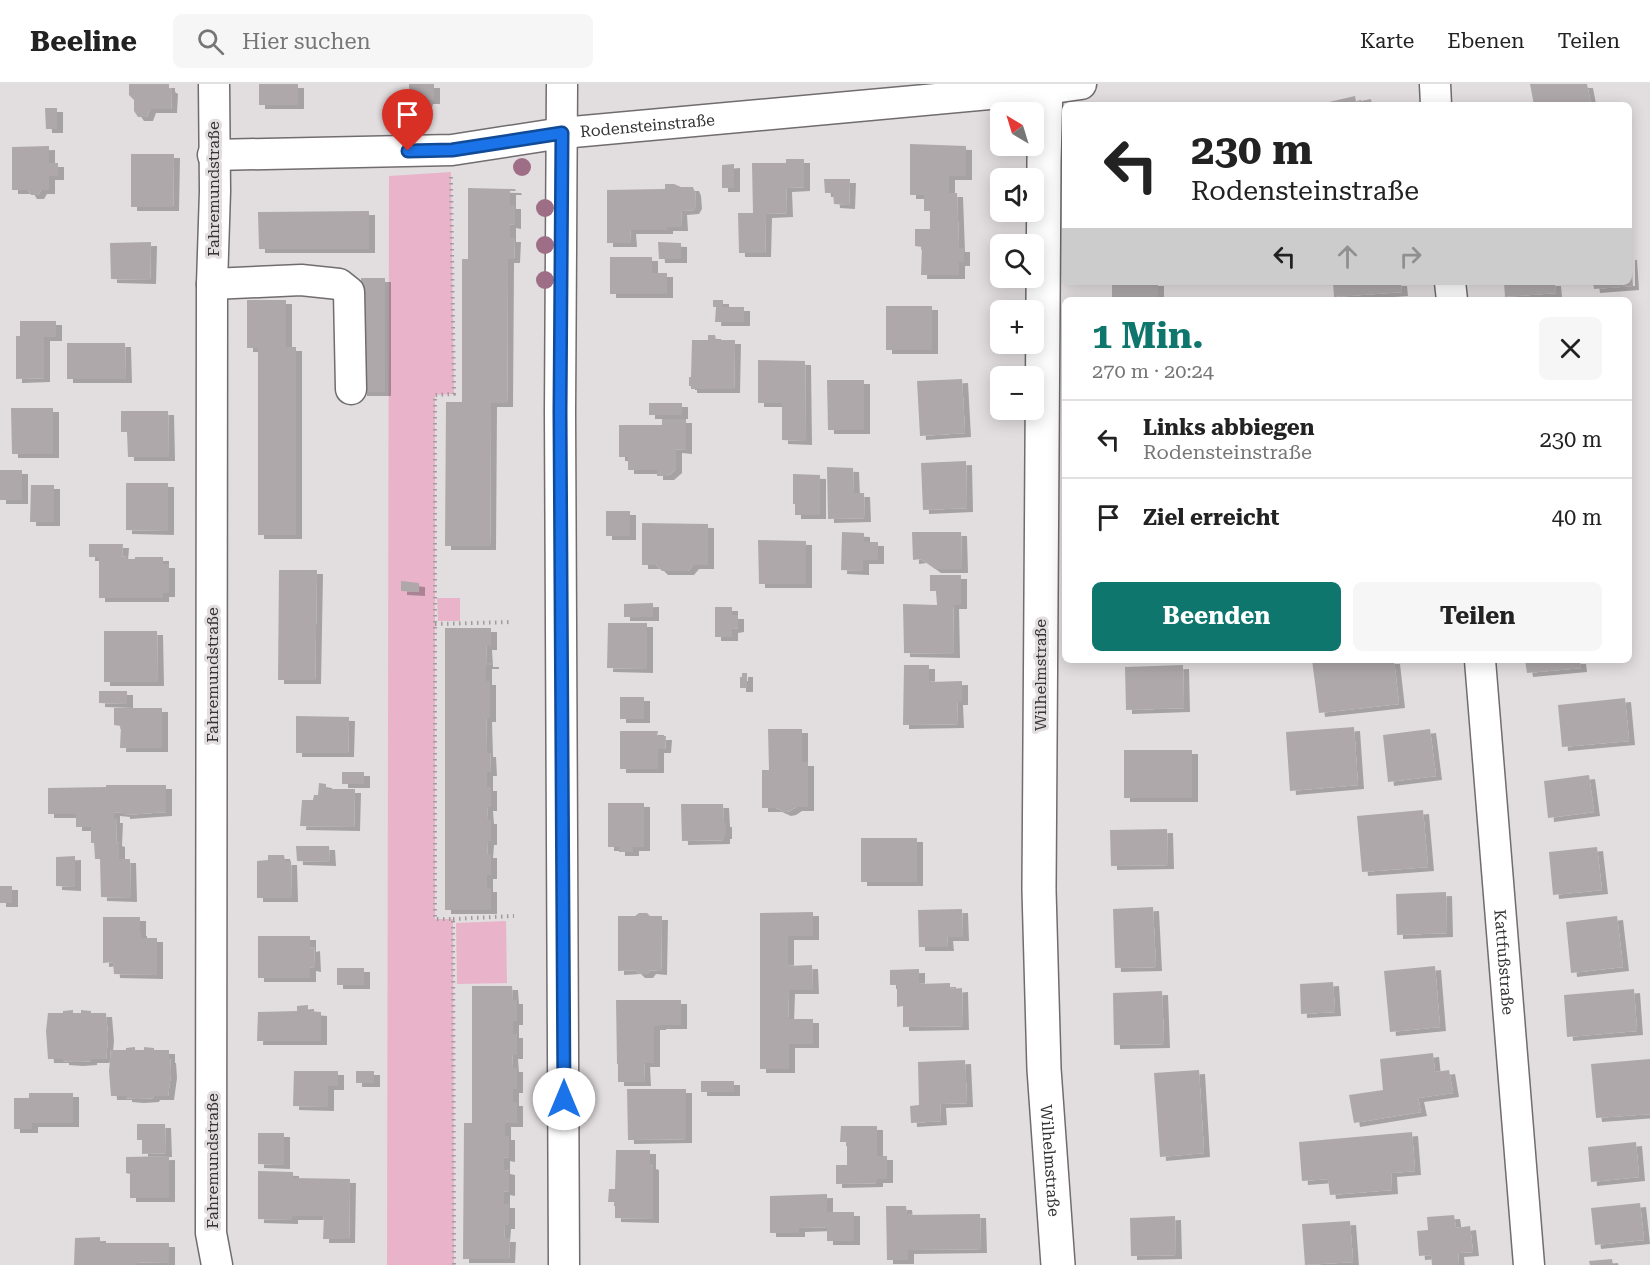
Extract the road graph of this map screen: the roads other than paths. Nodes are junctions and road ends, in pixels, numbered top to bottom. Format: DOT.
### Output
graph roads {
  1 [pos="214,84"];
  2 [pos="562,84"];
  3 [pos="1081,84"];
  4 [pos="1435,84"];
  5 [pos="1046,87"];
  6 [pos="1436,102"];
  7 [pos="562,133"];
  8 [pos="213,154"];
  9 [pos="212,284"];
  10 [pos="351,389"];
  11 [pos="1480,663"];
  12 [pos="217,1265"];
  13 [pos="564,1265"];
  14 [pos="1058,1265"];
  15 [pos="1529,1265"];
  1 -- 8 [label="street, Fahremundstraße"];
  2 -- 7 [label="street"];
  3 -- 5 [label="street, Rodensteinstraße"];
  4 -- 6 [label="street"];
  5 -- 7 [label="street, Rodensteinstraße"];
  5 -- 14 [label="main road, Wilhelmstraße"];
  7 -- 8 [label="street, Rodensteinstraße"];
  7 -- 13 [label="street"];
  8 -- 9 [label="street, Fahremundstraße"];
  9 -- 10 [label="street"];
  9 -- 12 [label="street, Fahremundstraße"];
  11 -- 15 [label="street, Kattfußstraße"];
}
